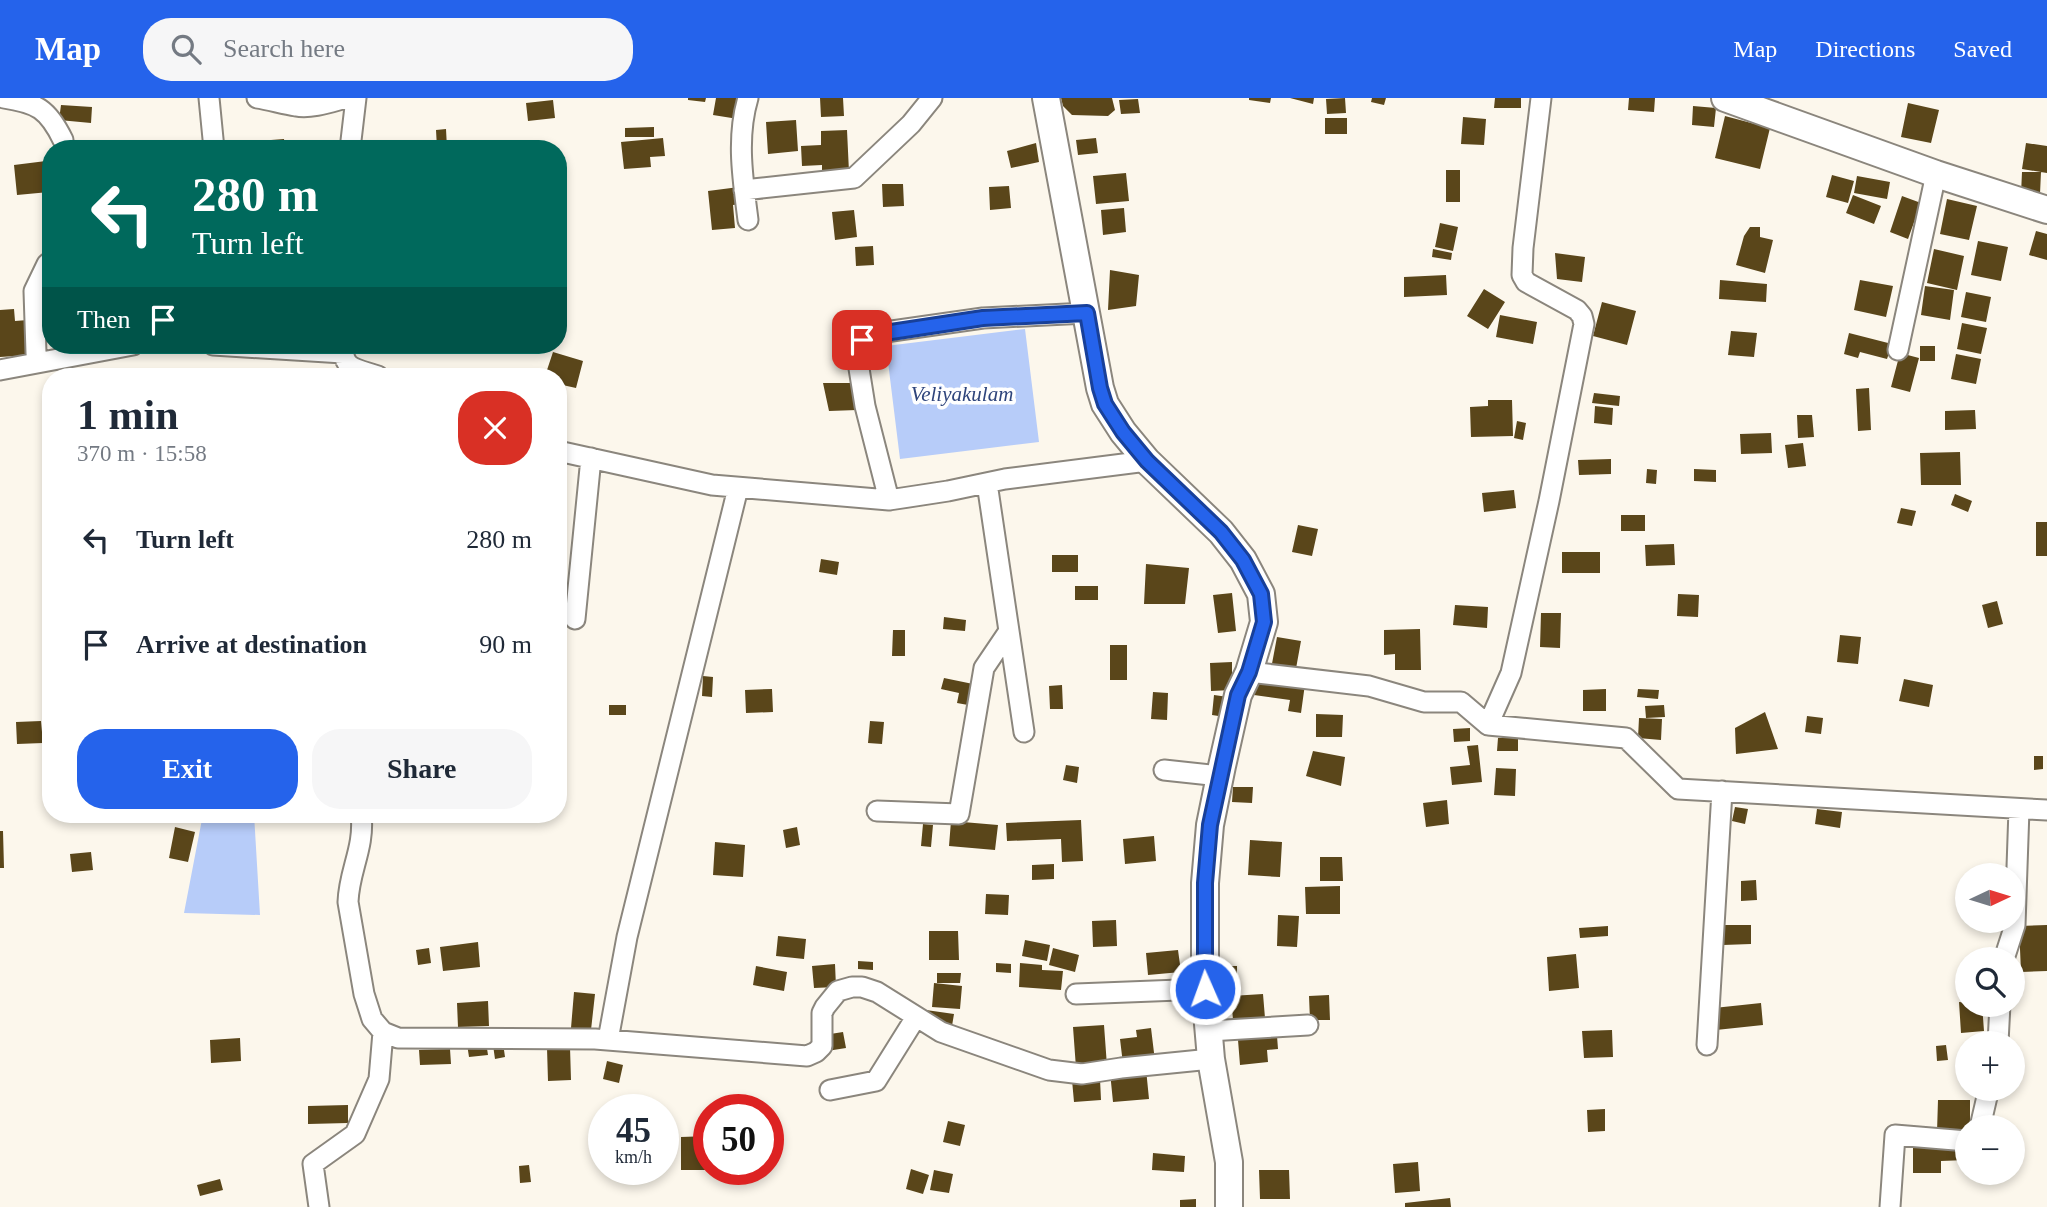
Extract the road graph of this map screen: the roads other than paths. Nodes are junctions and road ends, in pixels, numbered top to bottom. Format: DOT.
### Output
graph roads {
  1 [pos="4,98"];
  2 [pos="209,98"];
  3 [pos="257,98"];
  4 [pos="345,98"];
  5 [pos="356,98"];
  6 [pos="748,98"];
  7 [pos="932,98"];
  8 [pos="1046,98"];
  9 [pos="1541,98"];
  10 [pos="1725,98"];
  11 [pos="29,100"];
  12 [pos="64,140"];
  13 [pos="213,140"];
  14 [pos="350,140"];
  15 [pos="1936,174"];
  16 [pos="744,190"];
  17 [pos="2047,210"];
  18 [pos="748,220"];
  19 [pos="42,275"];
  20 [pos="1087,313"];
  21 [pos="1898,351"];
  22 [pos="83,354"];
  23 [pos="344,354"];
  24 [pos="38,362"];
  25 [pos="357,368"];
  26 [pos="0,370"];
  27 [pos="567,453"];
  28 [pos="591,457"];
  29 [pos="1147,461"];
  30 [pos="987,483"];
  31 [pos="738,488"];
  32 [pos="889,500"];
  33 [pos="575,619"];
  34 [pos="1009,631"];
  35 [pos="1249,672"];
  36 [pos="1488,725"];
  37 [pos="1024,732"];
  38 [pos="1164,770"];
  39 [pos="1220,776"];
  40 [pos="1721,791"];
  41 [pos="2019,809"];
  42 [pos="2047,810"];
  43 [pos="877,811"];
  44 [pos="361,823"];
  45 [pos="2008,947"];
  46 [pos="1205,989"];
  47 [pos="1076,994"];
  48 [pos="916,1017"];
  49 [pos="1308,1025"];
  50 [pos="1209,1031"];
  51 [pos="383,1032"];
  52 [pos="608,1040"];
  53 [pos="1707,1045"];
  54 [pos="1211,1059"];
  55 [pos="830,1090"];
  56 [pos="1955,1140"];
  57 [pos="319,1207"];
  58 [pos="1229,1207"];
  59 [pos="1890,1207"];
  1 -- 11 [label="street"];
  2 -- 13 [label="street"];
  3 -- 4 [label="street"];
  5 -- 14 [label="street"];
  6 -- 16 [label="street"];
  7 -- 16 [label="street"];
  8 -- 20 [label="main road"];
  9 -- 36 [label="street"];
  10 -- 15 [label="main road"];
  11 -- 12 [label="street"];
  15 -- 17 [label="main road"];
  15 -- 21 [label="street"];
  16 -- 18 [label="street"];
  19 -- 24 [label="street"];
  20 -- 29 [label="main road"];
  20 -- 32 [label="street"];
  22 -- 24 [label="street"];
  23 -- 25 [label="street"];
  24 -- 26 [label="street"];
  27 -- 28 [label="street"];
  28 -- 31 [label="street"];
  28 -- 33 [label="street"];
  29 -- 30 [label="street"];
  29 -- 35 [label="main road"];
  30 -- 32 [label="street"];
  30 -- 34 [label="street"];
  31 -- 32 [label="street"];
  31 -- 52 [label="street"];
  34 -- 37 [label="street"];
  34 -- 43 [label="street"];
  35 -- 36 [label="street"];
  35 -- 39 [label="main road"];
  36 -- 40 [label="street"];
  38 -- 39 [label="street"];
  39 -- 46 [label="main road"];
  40 -- 41 [label="street"];
  40 -- 53 [label="street"];
  41 -- 42 [label="street"];
  41 -- 45 [label="street"];
  44 -- 51 [label="street"];
  46 -- 47 [label="street"];
  46 -- 50 [label="main road"];
  48 -- 52 [label="street"];
  48 -- 54 [label="street"];
  48 -- 55 [label="street"];
  49 -- 50 [label="street"];
  50 -- 54 [label="main road"];
  51 -- 52 [label="street"];
  51 -- 57 [label="street"];
  54 -- 58 [label="main road"];
  56 -- 59 [label="street"];
}
